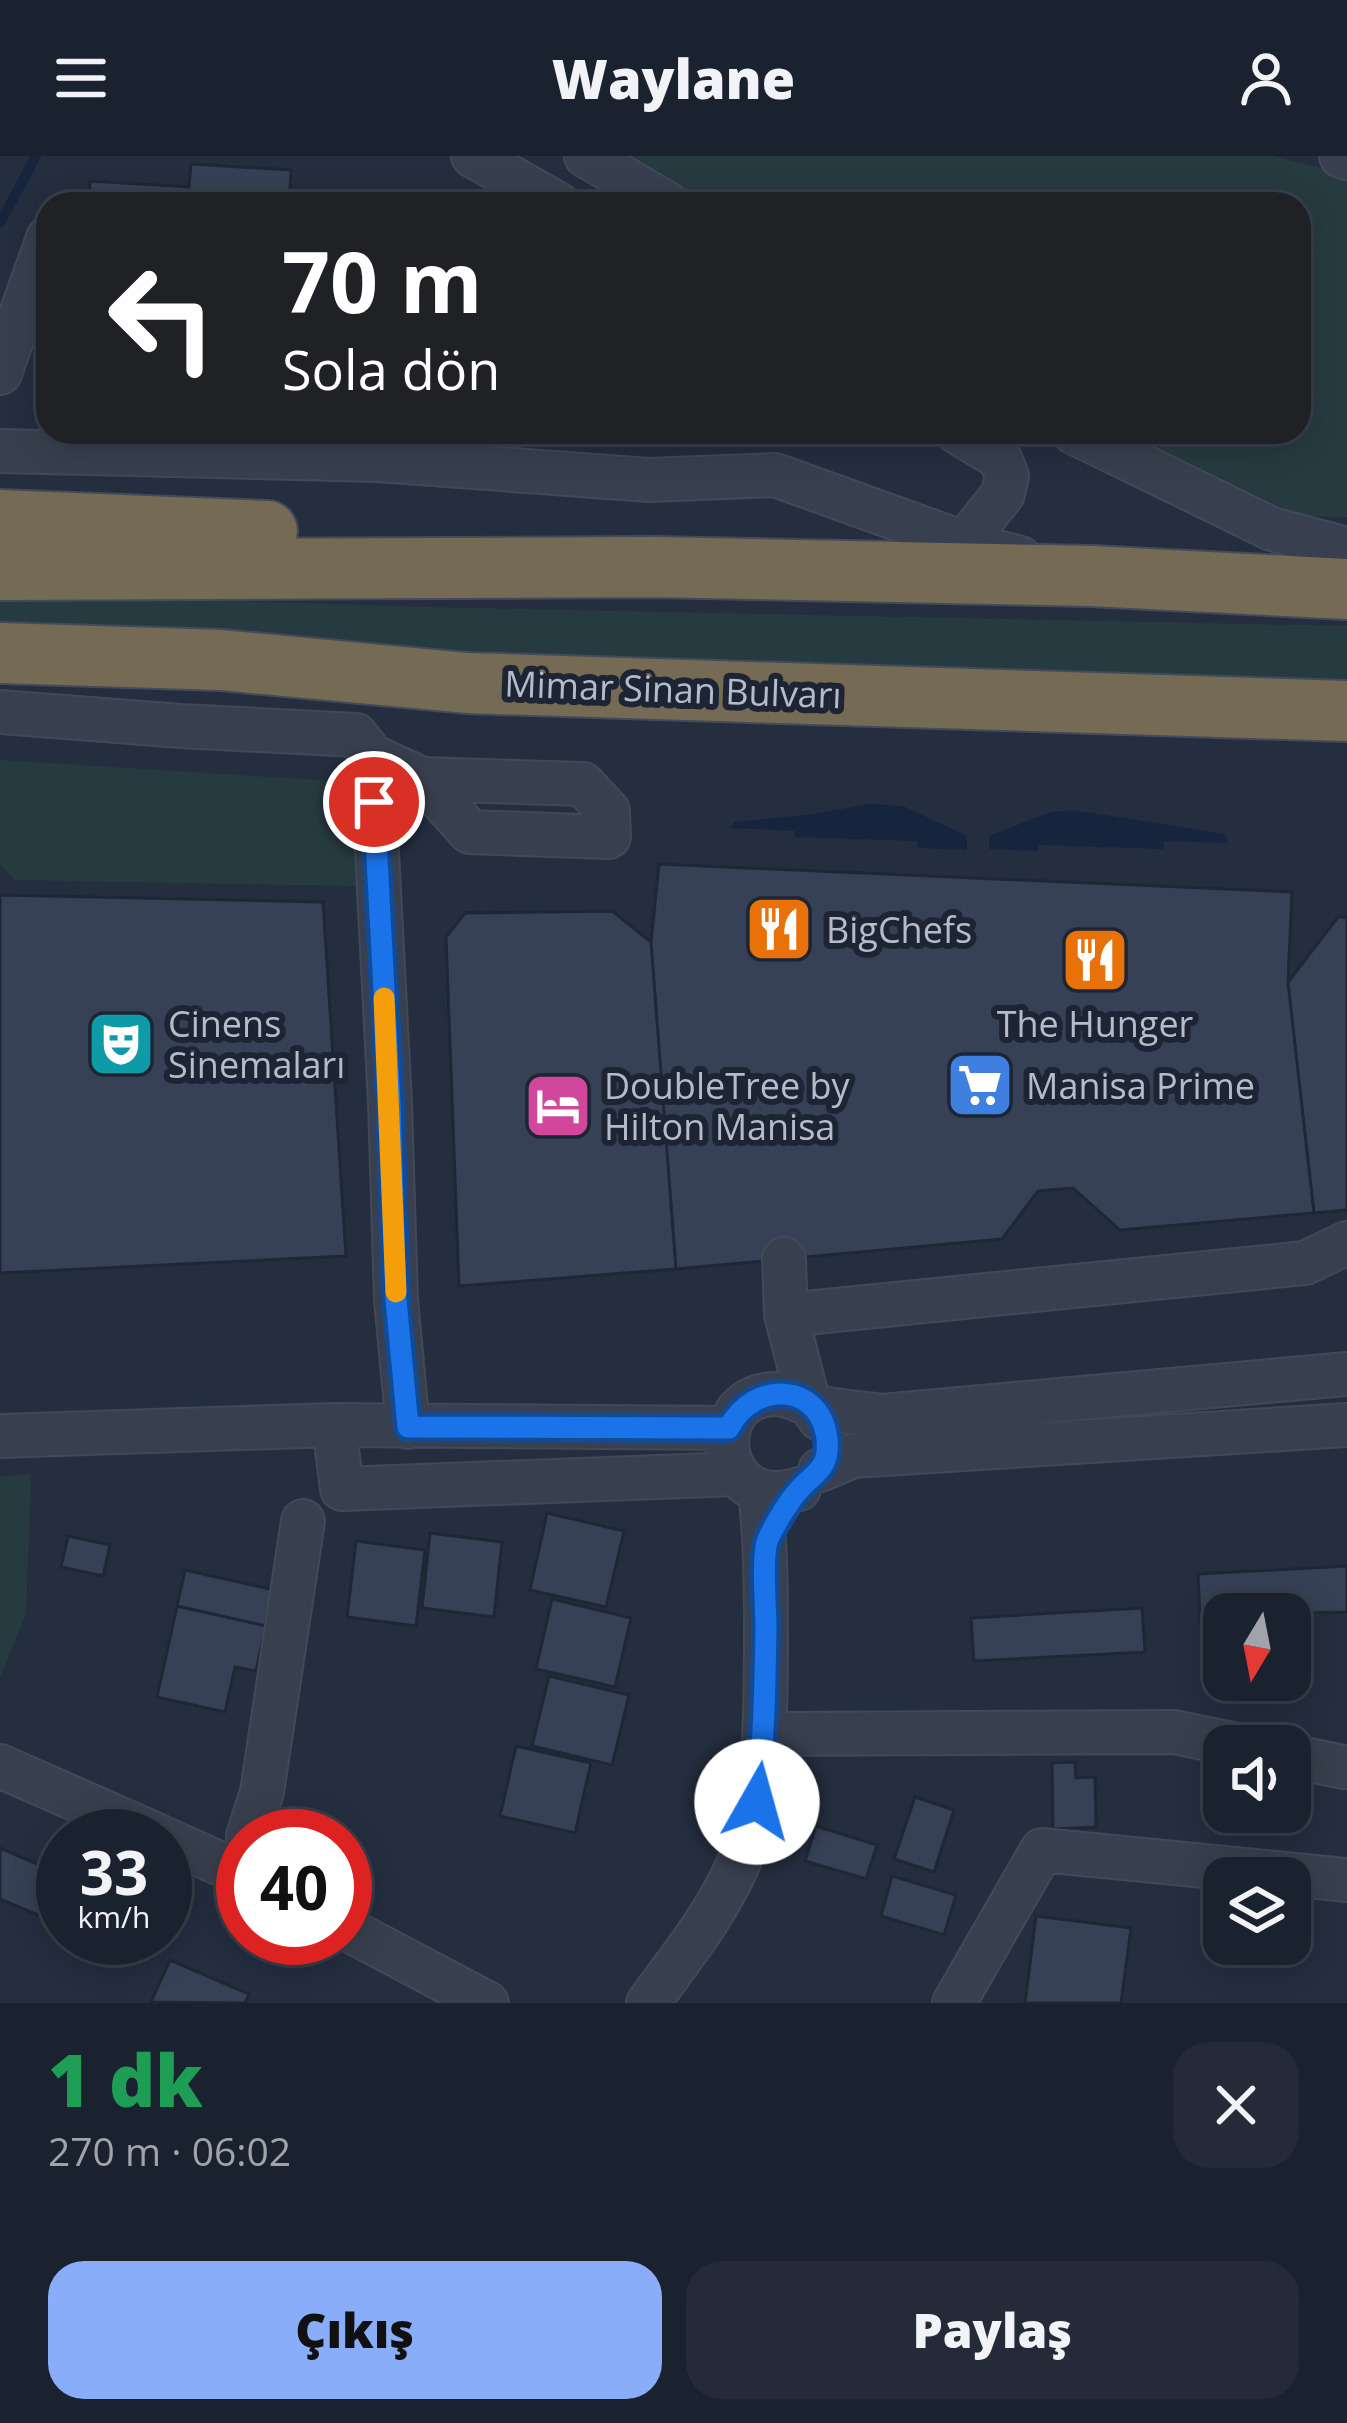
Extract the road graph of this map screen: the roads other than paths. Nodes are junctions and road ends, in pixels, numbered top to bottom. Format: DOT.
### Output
graph roads {
  1 [pos="472,156"];
  2 [pos="586,156"];
  3 [pos="536,192"];
  4 [pos="648,192"];
  5 [pos="36,272"];
  6 [pos="0,373"];
  7 [pos="977,444"];
  8 [pos="1098,444"];
  9 [pos="380,446"];
  10 [pos="0,451"];
  11 [pos="0,520"];
  12 [pos="964,543"];
  13 [pos="1347,549"];
  14 [pos="655,567"];
  15 [pos="0,570"];
  16 [pos="862,573"];
  17 [pos="1091,576"];
  18 [pos="1347,589"];
  19 [pos="0,653"];
  20 [pos="466,683"];
  21 [pos="0,692"];
  22 [pos="1347,711"];
  23 [pos="0,712"];
  24 [pos="372,757"];
  25 [pos="422,779"];
  26 [pos="1347,1244"];
  27 [pos="784,1259"];
  28 [pos="786,1315"];
  29 [pos="1347,1374"];
  30 [pos="762,1395"];
  31 [pos="809,1404"];
  32 [pos="334,1425"];
  33 [pos="1347,1425"];
  34 [pos="408,1427"];
  35 [pos="729,1428"];
  36 [pos="0,1436"];
  37 [pos="779,1481"];
  38 [pos="303,1521"];
  39 [pos="765,1734"];
  40 [pos="1203,1738"];
  41 [pos="1311,1764"];
  42 [pos="0,1766"];
  43 [pos="1346,1778"];
  44 [pos="98,1809"];
  45 [pos="257,1809"];
  46 [pos="1347,1880"];
  47 [pos="372,1942"];
  48 [pos="487,2003"];
  49 [pos="648,2003"];
  50 [pos="954,2003"];
  1 -- 3 [label="street"];
  2 -- 4 [label="street"];
  5 -- 6 [label="street"];
  7 -- 12 [label="street"];
  8 -- 13 [label="street"];
  9 -- 10 [label="street"];
  9 -- 12 [label="street"];
  11 -- 14 [label="highway"];
  12 -- 16 [label="street"];
  12 -- 17 [label="street"];
  14 -- 15 [label="highway"];
  14 -- 16 [label="highway"];
  16 -- 17 [label="highway"];
  17 -- 18 [label="highway"];
  19 -- 20 [label="highway, Mimar Sinan Bulvarı"];
  20 -- 21 [label="highway"];
  20 -- 22 [label="highway, Mimar Sinan Bulvarı"];
  23 -- 24 [label="street"];
  24 -- 25 [label="street"];
  24 -- 34 [label="street"];
  26 -- 28 [label="street"];
  27 -- 28 [label="street"];
  28 -- 30 [label="street"];
  28 -- 31 [label="street"];
  29 -- 31 [label="street"];
  30 -- 31 [label="street"];
  30 -- 35 [label="street"];
  31 -- 37 [label="street"];
  32 -- 34 [label="street"];
  32 -- 36 [label="street"];
  32 -- 37 [label="street"];
  33 -- 37 [label="street"];
  34 -- 35 [label="street"];
  35 -- 37 [label="street"];
  37 -- 39 [label="street"];
  38 -- 45 [label="street"];
  39 -- 40 [label="street"];
  39 -- 49 [label="street"];
  41 -- 43 [label="street"];
  42 -- 44 [label="street"];
  46 -- 50 [label="street"];
  47 -- 48 [label="street"];
}
